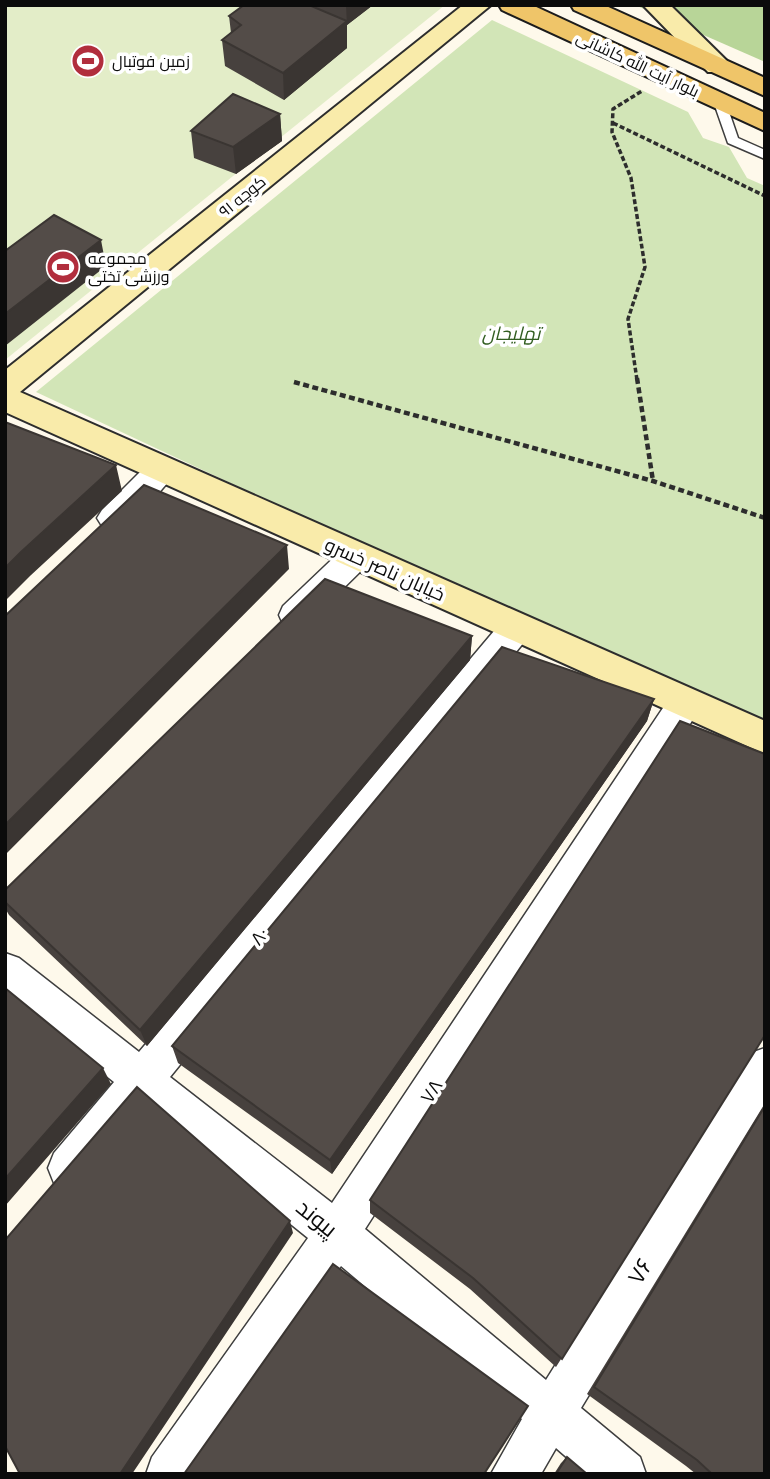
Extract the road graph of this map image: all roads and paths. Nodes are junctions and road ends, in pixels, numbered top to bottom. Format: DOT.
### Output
graph roads {
  1 [pos="479,5"];
  2 [pos="511,5"];
  3 [pos="583,5"];
  4 [pos="655,5"];
  5 [pos="717,66"];
  6 [pos="663,76"];
  7 [pos="765,88"];
  8 [pos="720,103"];
  9 [pos="612,123"];
  10 [pos="765,123"];
  11 [pos="765,155"];
  12 [pos="765,196"];
  13 [pos="294,383"];
  14 [pos="5,387"];
  15 [pos="5,399"];
  16 [pos="162,469"];
  17 [pos="653,481"];
  18 [pos="765,518"];
  19 [pos="94,537"];
  20 [pos="356,556"];
  21 [pos="517,627"];
  22 [pos="268,642"];
  23 [pos="685,703"];
  24 [pos="765,738"];
  25 [pos="5,971"];
  26 [pos="765,1067"];
  27 [pos="141,1078"];
  28 [pos="48,1195"];
  29 [pos="337,1234"];
  30 [pos="552,1414"];
  31 [pos="169,1474"];
  32 [pos="514,1474"];
  33 [pos="623,1474"];
  1 -- 14 [label="street, کوچه ۹۱"];
  2 -- 6 [label="main road, بلوار آیت الله کاشانی"];
  3 -- 5 [label="main road, بلوار آیت الله کاشانی"];
  4 -- 5 [label="street"];
  5 -- 7 [label="main road, بلوار آیت الله کاشانی"];
  6 -- 8 [label="main road, بلوار آیت الله کاشانی"];
  6 -- 9 [label="path"];
  8 -- 10 [label="main road, بلوار آیت الله کاشانی"];
  8 -- 11 [label="lane"];
  9 -- 12 [label="path"];
  9 -- 17 [label="path"];
  13 -- 17 [label="path"];
  15 -- 16 [label="street, خیابان ناصر خسرو"];
  16 -- 19 [label="street"];
  16 -- 20 [label="street, خیابان ناصر خسرو"];
  17 -- 18 [label="path"];
  20 -- 21 [label="street, خیابان ناصر خسرو"];
  20 -- 22 [label="street"];
  21 -- 23 [label="street, خیابان ناصر خسرو"];
  21 -- 27 [label="street, ۸۰"];
  23 -- 24 [label="street, خیابان ناصر خسرو"];
  23 -- 29 [label="street, ۷۸"];
  25 -- 27 [label="street, پیوند"];
  26 -- 30 [label="street, ۷۶"];
  27 -- 28 [label="street, ۸۰"];
  27 -- 29 [label="street, پیوند"];
  29 -- 30 [label="street, پیوند"];
  29 -- 31 [label="street, ۷۸"];
  30 -- 32 [label="street, ۷۶"];
  30 -- 33 [label="street, پیوند"];
}
